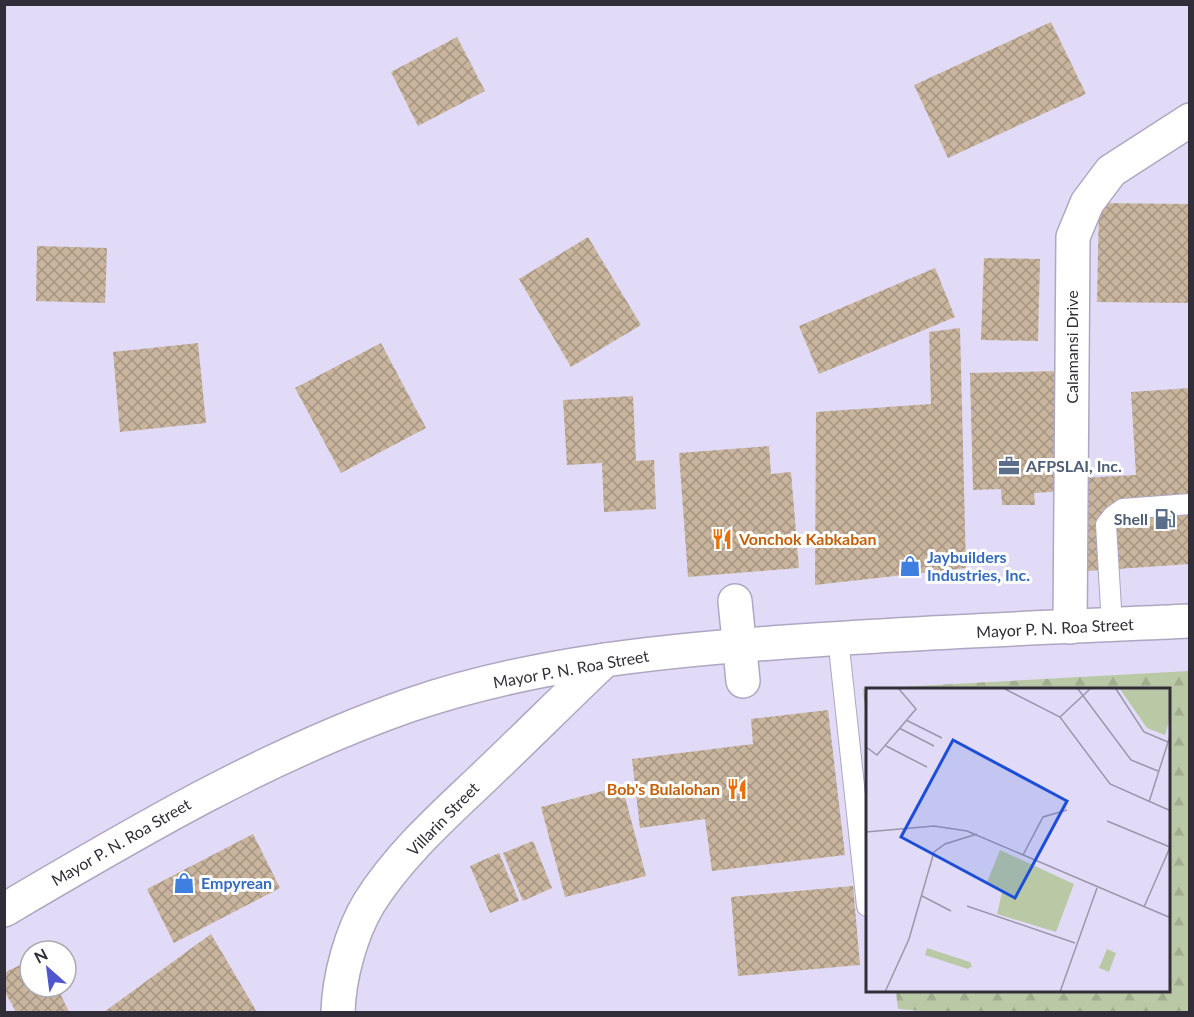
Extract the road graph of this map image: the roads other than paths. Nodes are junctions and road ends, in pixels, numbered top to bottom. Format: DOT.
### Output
graph roads {
  1 [pos="1190,120"];
  2 [pos="1190,504"];
  3 [pos="735,601"];
  4 [pos="1190,621"];
  5 [pos="1112,625"];
  6 [pos="1070,627"];
  7 [pos="838,638"];
  8 [pos="740,645"];
  9 [pos="605,660"];
  10 [pos="743,681"];
  11 [pos="866,897"];
  12 [pos="4,910"];
  13 [pos="338,1012"];
  1 -- 6 [label="main road, Calamansi Drive"];
  2 -- 5 [label="lane"];
  3 -- 8 [label="main road"];
  4 -- 5 [label="main road, Mayor P. N. Roa Street"];
  5 -- 6 [label="main road, Mayor P. N. Roa Street"];
  6 -- 7 [label="main road, Mayor P. N. Roa Street"];
  7 -- 8 [label="main road, Mayor P. N. Roa Street"];
  7 -- 11 [label="lane"];
  8 -- 9 [label="main road, Mayor P. N. Roa Street"];
  8 -- 10 [label="main road"];
  9 -- 12 [label="main road, Mayor P. N. Roa Street"];
  9 -- 13 [label="main road, Villarin Street"];
}
